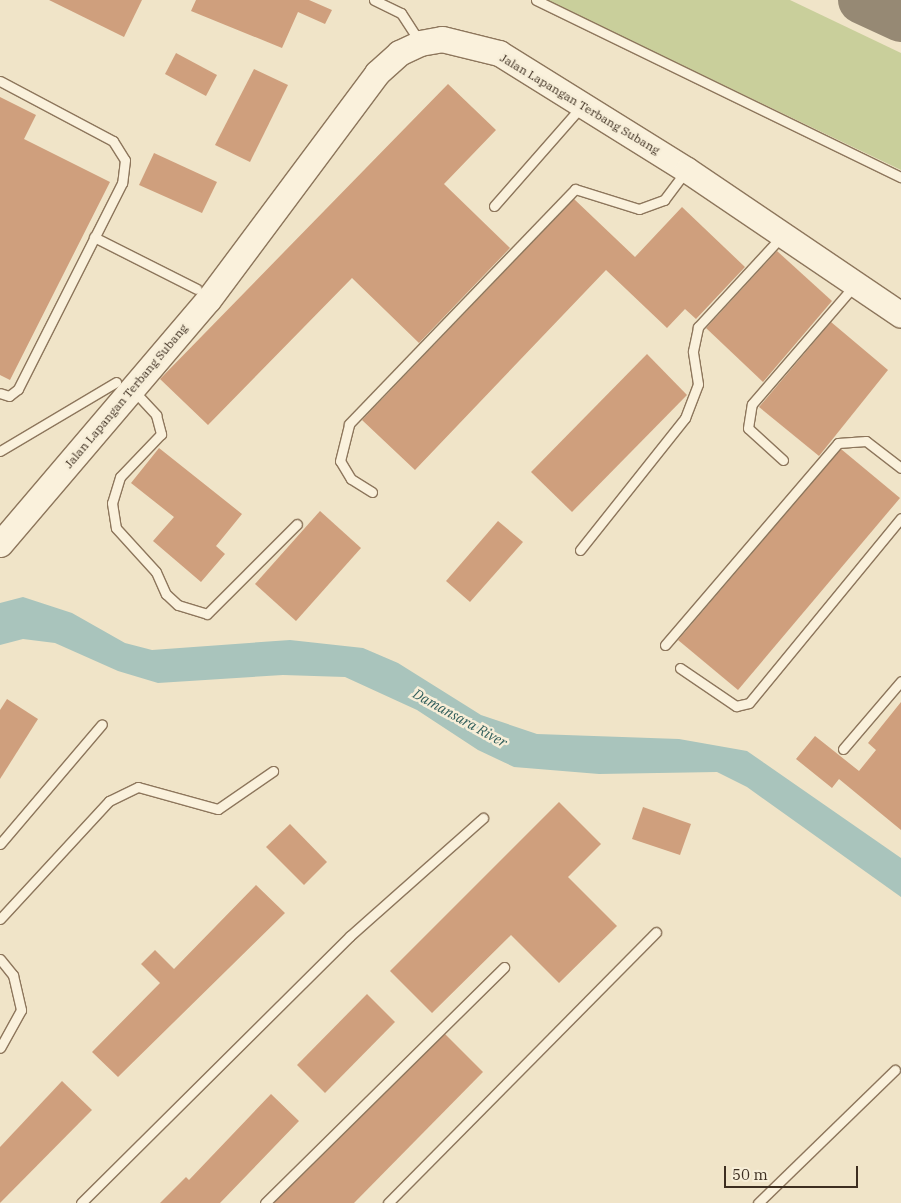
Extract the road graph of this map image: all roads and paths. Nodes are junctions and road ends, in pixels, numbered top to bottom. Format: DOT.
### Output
graph roads {
  1 [pos="374,0"];
  2 [pos="536,0"];
  3 [pos="420,43"];
  4 [pos="0,81"];
  5 [pos="583,105"];
  6 [pos="687,170"];
  7 [pos="901,177"];
  8 [pos="494,206"];
  9 [pos="782,235"];
  10 [pos="94,237"];
  11 [pos="247,244"];
  12 [pos="855,284"];
  13 [pos="197,289"];
  14 [pos="901,315"];
  15 [pos="124,386"];
  16 [pos="0,392"];
  17 [pos="0,452"];
  18 [pos="783,460"];
  19 [pos="901,468"];
  20 [pos="372,492"];
  21 [pos="901,518"];
  22 [pos="0,520"];
  23 [pos="297,524"];
  24 [pos="0,544"];
  25 [pos="580,550"];
  26 [pos="665,644"];
  27 [pos="680,668"];
  28 [pos="901,681"];
  29 [pos="102,724"];
  30 [pos="843,750"];
  31 [pos="273,771"];
  32 [pos="483,818"];
  33 [pos="0,844"];
  34 [pos="0,919"];
  35 [pos="656,932"];
  36 [pos="0,959"];
  37 [pos="504,967"];
  38 [pos="0,1048"];
  39 [pos="895,1070"];
  40 [pos="81,1203"];
  41 [pos="266,1203"];
  42 [pos="388,1203"];
  43 [pos="758,1203"];
  1 -- 3 [label="lane"];
  2 -- 7 [label="lane"];
  3 -- 5 [label="street, Jalan Lapangan Terbang Subang"];
  3 -- 11 [label="street, Jalan Lapangan Terbang Subang"];
  4 -- 10 [label="lane"];
  5 -- 6 [label="street, Jalan Lapangan Terbang Subang"];
  5 -- 8 [label="lane"];
  6 -- 9 [label="street, Jalan Lapangan Terbang Subang"];
  6 -- 20 [label="lane"];
  9 -- 12 [label="street, Jalan Lapangan Terbang Subang"];
  9 -- 25 [label="lane"];
  10 -- 13 [label="lane"];
  10 -- 16 [label="lane"];
  11 -- 13 [label="street, Jalan Lapangan Terbang Subang"];
  11 -- 15 [label="street, Jalan Lapangan Terbang Subang"];
  12 -- 14 [label="street, Jalan Lapangan Terbang Subang"];
  12 -- 18 [label="lane"];
  13 -- 15 [label="street, Jalan Lapangan Terbang Subang"];
  15 -- 17 [label="lane, Jalan Lapangan Terbang Subang"];
  15 -- 22 [label="street, Jalan Lapangan Terbang Subang"];
  15 -- 23 [label="lane"];
  15 -- 24 [label="street, Jalan Lapangan Terbang Subang"];
  19 -- 26 [label="lane"];
  21 -- 27 [label="lane"];
  28 -- 30 [label="lane"];
  29 -- 33 [label="lane"];
  31 -- 34 [label="lane"];
  32 -- 40 [label="lane"];
  35 -- 42 [label="lane"];
  36 -- 38 [label="lane"];
  37 -- 41 [label="lane"];
  39 -- 43 [label="lane"];
}
